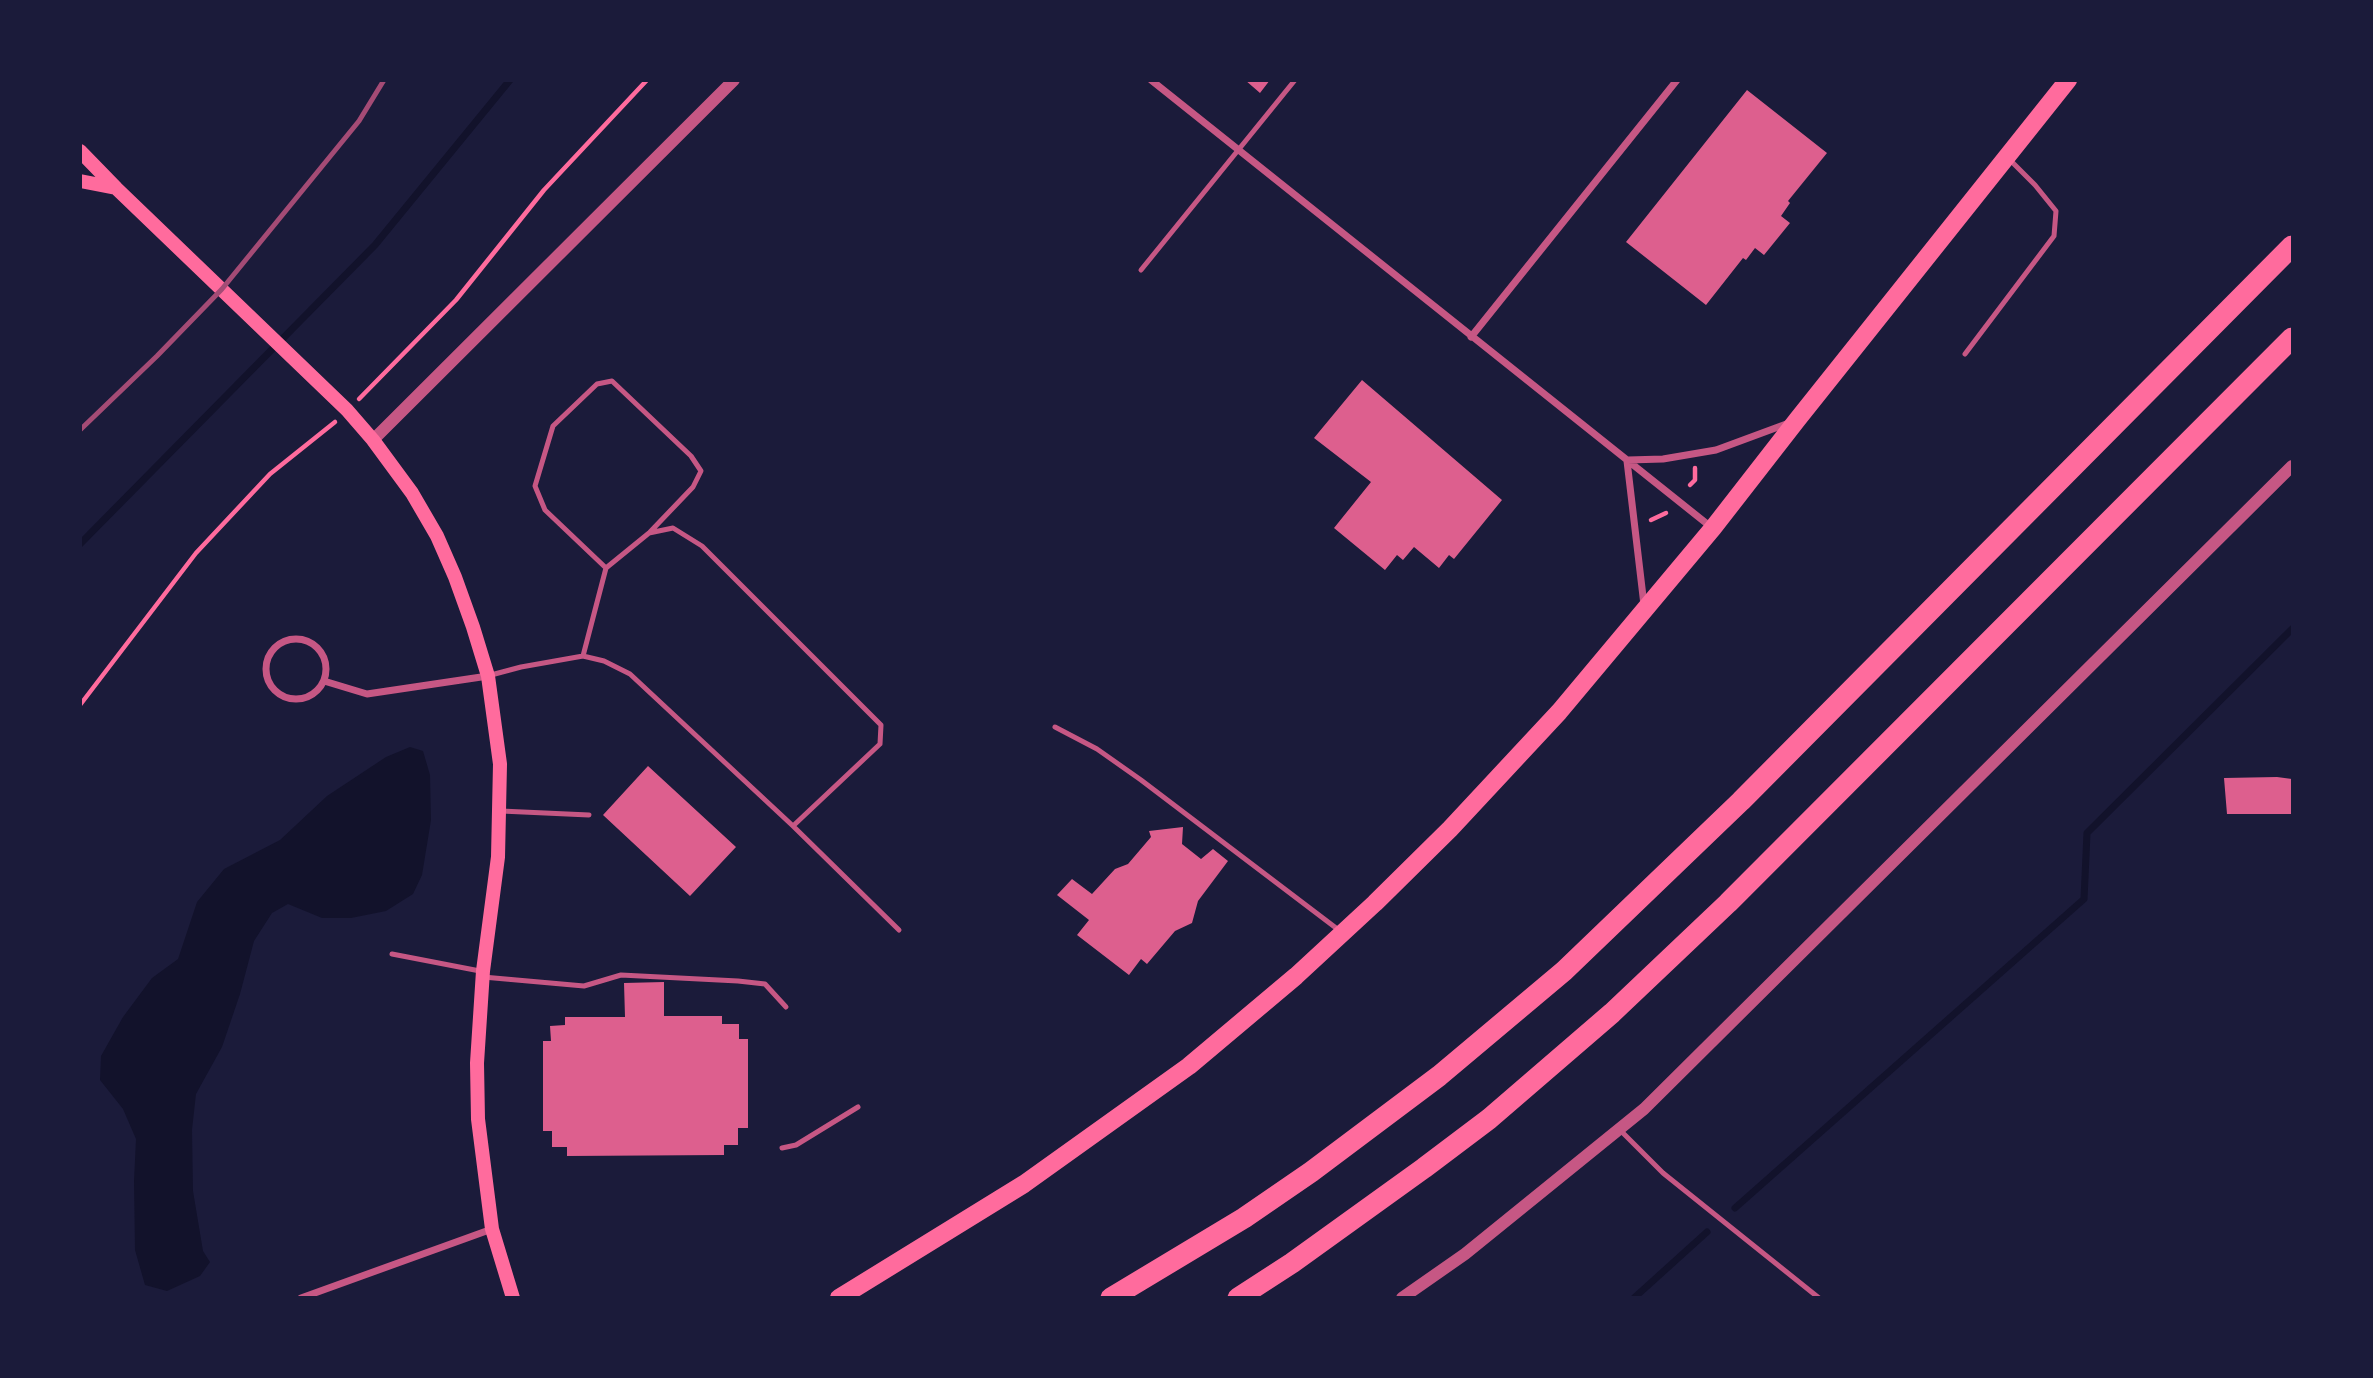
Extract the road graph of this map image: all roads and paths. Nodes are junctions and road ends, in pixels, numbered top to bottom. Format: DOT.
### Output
graph roads {
  1 [pos="647,80"];
  2 [pos="734,80"];
  3 [pos="1151,80"];
  4 [pos="1295,80"];
  5 [pos="1677,80"];
  6 [pos="2068,80"];
  7 [pos="1239,149"];
  8 [pos="80,151"];
  9 [pos="2007,157"];
  10 [pos="80,181"];
  11 [pos="116,188"];
  12 [pos="2292,246"];
  13 [pos="1141,270"];
  14 [pos="1471,337"];
  15 [pos="2292,338"];
  16 [pos="1965,354"];
  17 [pos="371,386"];
  18 [pos="1797,420"];
  19 [pos="333,423"];
  20 [pos="373,440"];
  21 [pos="1627,460"];
  22 [pos="2292,466"];
  23 [pos="1695,468"];
  24 [pos="1690,485"];
  25 [pos="1666,513"];
  26 [pos="1651,520"];
  27 [pos="1713,528"];
  28 [pos="649,533"];
  29 [pos="606,568"];
  30 [pos="1644,611"];
  31 [pos="583,656"];
  32 [pos="488,676"];
  33 [pos="324,681"];
  34 [pos="80,705"];
  35 [pos="1055,727"];
  36 [pos="500,811"];
  37 [pos="589,815"];
  38 [pos="793,826"];
  39 [pos="899,930"];
  40 [pos="1342,933"];
  41 [pos="392,954"];
  42 [pos="483,974"];
  43 [pos="786,1007"];
  44 [pos="858,1107"];
  45 [pos="1619,1129"];
  46 [pos="782,1147"];
  47 [pos="492,1229"];
  48 [pos="301,1297"];
  49 [pos="513,1297"];
  50 [pos="839,1297"];
  51 [pos="1111,1297"];
  52 [pos="1238,1297"];
  53 [pos="1402,1297"];
  54 [pos="1819,1297"];
  1 -- 17 [label="path"];
  2 -- 20 [label="street"];
  3 -- 7 [label="street"];
  4 -- 7 [label="lane"];
  5 -- 14 [label="street"];
  6 -- 9 [label="main road"];
  7 -- 13 [label="lane"];
  7 -- 14 [label="street"];
  8 -- 11 [label="main road"];
  9 -- 16 [label="lane"];
  9 -- 18 [label="main road"];
  10 -- 11 [label="main road"];
  11 -- 20 [label="main road"];
  12 -- 51 [label="highway"];
  14 -- 21 [label="street"];
  15 -- 52 [label="highway"];
  18 -- 21 [label="street"];
  18 -- 27 [label="main road"];
  19 -- 34 [label="path"];
  20 -- 32 [label="main road"];
  21 -- 27 [label="street"];
  21 -- 30 [label="street"];
  22 -- 45 [label="street"];
  23 -- 24 [label="path"];
  25 -- 26 [label="path"];
  27 -- 30 [label="main road"];
  28 -- 29 [label="lane"];
  28 -- 29 [label="lane"];
  28 -- 38 [label="lane"];
  29 -- 31 [label="lane"];
  30 -- 40 [label="main road"];
  31 -- 32 [label="lane"];
  31 -- 38 [label="lane"];
  32 -- 33 [label="street"];
  32 -- 36 [label="main road"];
  33 -- 33 [label="street"];
  35 -- 40 [label="lane"];
  36 -- 37 [label="lane"];
  36 -- 42 [label="main road"];
  38 -- 39 [label="lane"];
  40 -- 50 [label="main road"];
  41 -- 42 [label="lane"];
  42 -- 43 [label="lane"];
  42 -- 47 [label="main road"];
  44 -- 46 [label="lane"];
  45 -- 53 [label="street"];
  45 -- 54 [label="lane"];
  47 -- 48 [label="street"];
  47 -- 49 [label="main road"];
}
